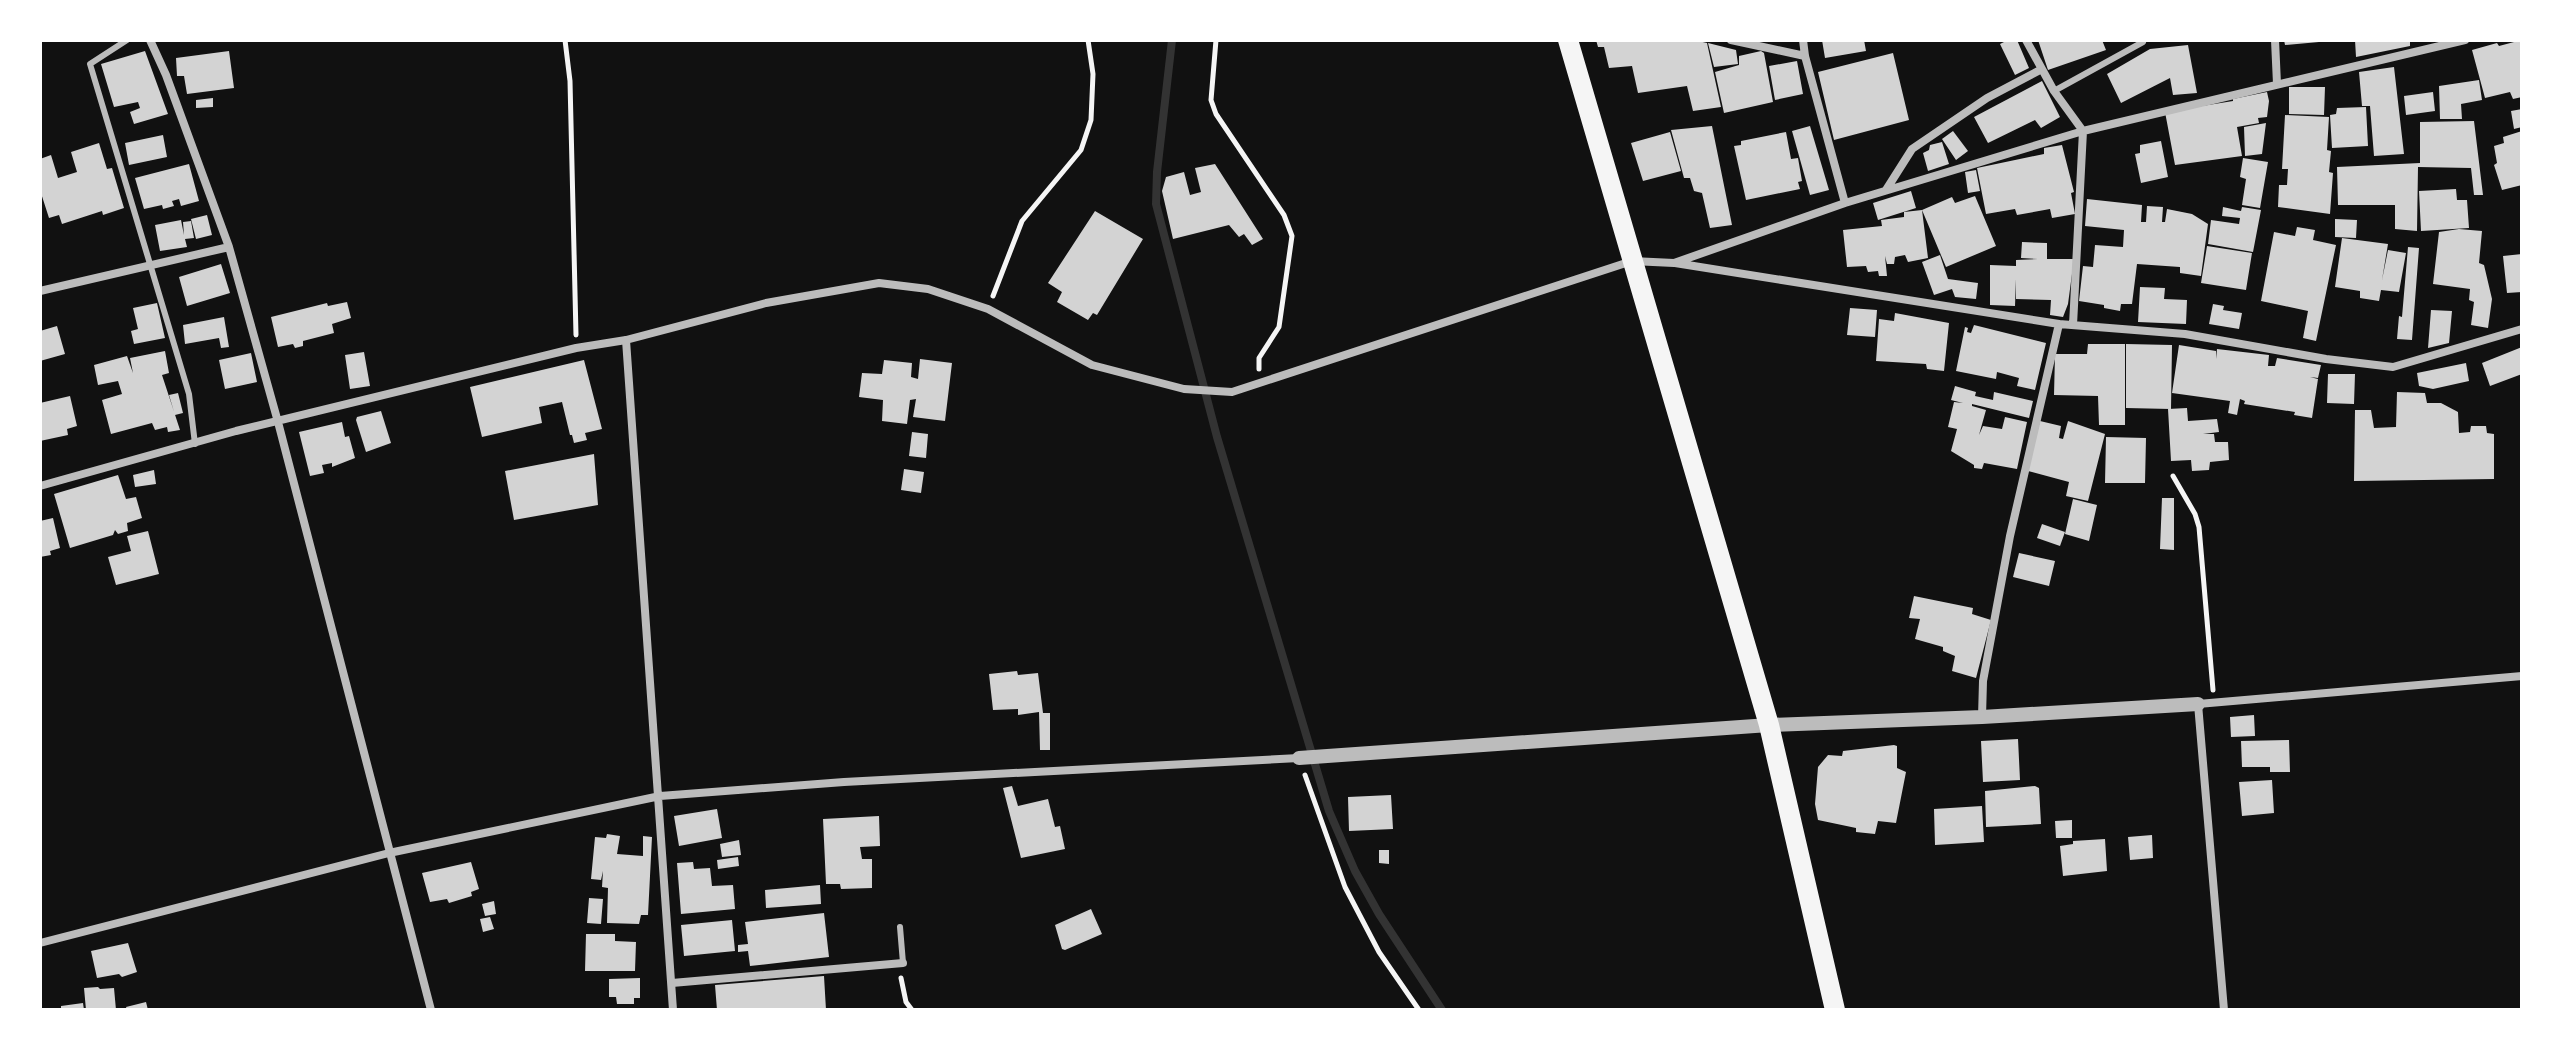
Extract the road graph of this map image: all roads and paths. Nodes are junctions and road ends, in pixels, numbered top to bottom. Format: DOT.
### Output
graph roads {
  1 [pos="127,40"];
  2 [pos="150,40"];
  3 [pos="565,40"];
  4 [pos="1088,40"];
  5 [pos="1216,40"];
  6 [pos="1568,40"];
  7 [pos="1731,40"];
  8 [pos="1803,40"];
  9 [pos="2026,40"];
  10 [pos="2275,40"];
  11 [pos="2465,40"];
  12 [pos="2143,42"];
  13 [pos="1805,56"];
  14 [pos="2042,69"];
  15 [pos="2277,84"];
  16 [pos="2054,91"];
  17 [pos="2083,131"];
  18 [pos="1886,190"];
  19 [pos="1845,203"];
  20 [pos="229,247"];
  21 [pos="1632,261"];
  22 [pos="1674,263"];
  23 [pos="152,264"];
  24 [pos="40,291"];
  25 [pos="988,309"];
  26 [pos="2059,324"];
  27 [pos="2073,325"];
  28 [pos="2522,329"];
  29 [pos="626,340"];
  30 [pos="576,348"];
  31 [pos="1258,384"];
  32 [pos="278,422"];
  33 [pos="195,444"];
  34 [pos="2173,476"];
  35 [pos="40,486"];
  36 [pos="2522,676"];
  37 [pos="2214,703"];
  38 [pos="2198,704"];
  39 [pos="1982,717"];
  40 [pos="1769,725"];
  41 [pos="1299,758"];
  42 [pos="660,796"];
  43 [pos="389,853"];
  44 [pos="900,927"];
  45 [pos="40,943"];
  46 [pos="903,963"];
  47 [pos="672,983"];
  48 [pos="431,1010"];
  49 [pos="673,1010"];
  50 [pos="912,1010"];
  51 [pos="1419,1010"];
  52 [pos="1835,1010"];
  53 [pos="2224,1010"];
  1 -- 23 [label="lane"];
  2 -- 20 [label="street"];
  3 -- 30 [label="path"];
  4 -- 25 [label="path"];
  5 -- 31 [label="path"];
  6 -- 21 [label="main road"];
  7 -- 13 [label="street"];
  8 -- 13 [label="street"];
  9 -- 14 [label="street"];
  10 -- 15 [label="street"];
  11 -- 15 [label="street"];
  12 -- 16 [label="lane"];
  13 -- 19 [label="street"];
  14 -- 16 [label="street"];
  14 -- 18 [label="street"];
  15 -- 17 [label="street"];
  16 -- 17 [label="street"];
  17 -- 18 [label="street"];
  17 -- 27 [label="street"];
  18 -- 19 [label="street"];
  19 -- 22 [label="street"];
  20 -- 23 [label="street"];
  20 -- 32 [label="street"];
  21 -- 22 [label="street"];
  21 -- 31 [label="street"];
  21 -- 40 [label="main road"];
  22 -- 26 [label="street"];
  23 -- 24 [label="street"];
  23 -- 33 [label="lane"];
  25 -- 29 [label="street"];
  25 -- 31 [label="street"];
  26 -- 27 [label="street"];
  26 -- 39 [label="street"];
  27 -- 28 [label="street"];
  29 -- 30 [label="street"];
  29 -- 42 [label="street"];
  30 -- 32 [label="street"];
  32 -- 33 [label="street"];
  32 -- 43 [label="street"];
  33 -- 35 [label="street"];
  34 -- 37 [label="path"];
  36 -- 37 [label="street"];
  37 -- 38 [label="street"];
  38 -- 39 [label="street"];
  38 -- 53 [label="street"];
  39 -- 40 [label="street"];
  40 -- 41 [label="street"];
  40 -- 52 [label="main road"];
  41 -- 42 [label="street"];
  41 -- 51 [label="path"];
  42 -- 43 [label="street"];
  42 -- 47 [label="street"];
  43 -- 45 [label="street"];
  43 -- 48 [label="street"];
  44 -- 46 [label="lane"];
  46 -- 47 [label="street"];
  46 -- 50 [label="path"];
  47 -- 49 [label="street"];
}
